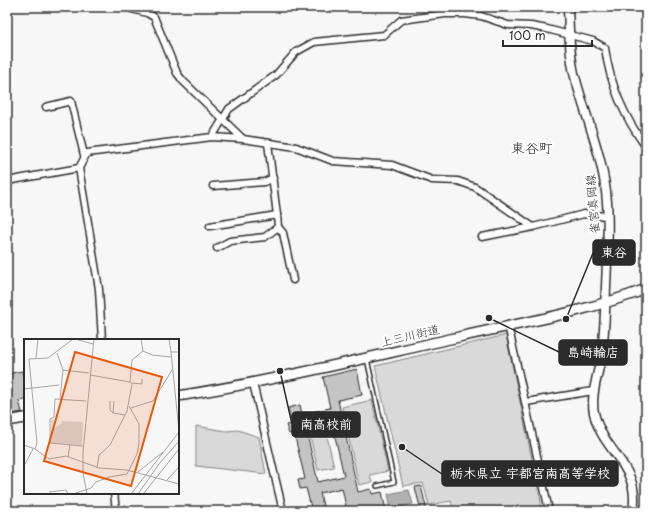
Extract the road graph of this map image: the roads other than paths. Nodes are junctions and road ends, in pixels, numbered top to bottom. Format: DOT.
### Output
graph roads {
  1 [pos="124,7"];
  2 [pos="568,7"];
  3 [pos="570,36"];
  4 [pos="46,106"];
  5 [pos="222,119"];
  6 [pos="212,137"];
  7 [pos="243,139"];
  8 [pos="268,143"];
  9 [pos="646,147"];
  10 [pos="84,155"];
  11 [pos="79,168"];
  12 [pos="273,178"];
  13 [pos="7,181"];
  14 [pos="213,186"];
  15 [pos="277,215"];
  16 [pos="608,216"];
  17 [pos="210,226"];
  18 [pos="278,227"];
  19 [pos="533,227"];
  20 [pos="482,237"];
  21 [pos="217,248"];
  22 [pos="293,280"];
  23 [pos="646,289"];
  24 [pos="605,302"];
  25 [pos="508,326"];
  26 [pos="102,339"];
  27 [pos="367,358"];
  28 [pos="253,383"];
  29 [pos="594,391"];
  30 [pos="179,396"];
  31 [pos="526,402"];
  32 [pos="24,418"];
  33 [pos="7,421"];
  34 [pos="377,486"];
  35 [pos="114,494"];
  36 [pos="116,511"];
  37 [pos="283,511"];
  38 [pos="546,511"];
  39 [pos="634,511"];
  1 -- 5 [label="street"];
  2 -- 3 [label="main road, 雀宮真岡線"];
  3 -- 5 [label="street"];
  3 -- 9 [label="street"];
  3 -- 16 [label="main road, 雀宮真岡線"];
  4 -- 10 [label="street"];
  5 -- 6 [label="street"];
  5 -- 7 [label="street"];
  6 -- 7 [label="street"];
  6 -- 10 [label="street"];
  7 -- 8 [label="street"];
  8 -- 12 [label="street"];
  8 -- 19 [label="street"];
  10 -- 11 [label="street"];
  11 -- 13 [label="street"];
  11 -- 26 [label="street"];
  12 -- 14 [label="street"];
  12 -- 15 [label="street"];
  15 -- 17 [label="street"];
  15 -- 18 [label="street"];
  16 -- 19 [label="street"];
  16 -- 24 [label="main road, 雀宮真岡線"];
  18 -- 21 [label="street"];
  18 -- 22 [label="street"];
  19 -- 20 [label="street"];
  23 -- 24 [label="main road, 上三川街道"];
  24 -- 25 [label="main road, 上三川街道"];
  24 -- 29 [label="main road, 雀宮真岡線"];
  25 -- 27 [label="main road, 上三川街道"];
  25 -- 31 [label="street"];
  27 -- 28 [label="main road, 上三川街道"];
  27 -- 34 [label="lane"];
  28 -- 30 [label="main road, 上三川街道"];
  28 -- 37 [label="street"];
  29 -- 31 [label="street"];
  29 -- 39 [label="main road, 雀宮真岡線"];
  31 -- 38 [label="street"];
  32 -- 33 [label="main road"];
  35 -- 36 [label="street"];
}
